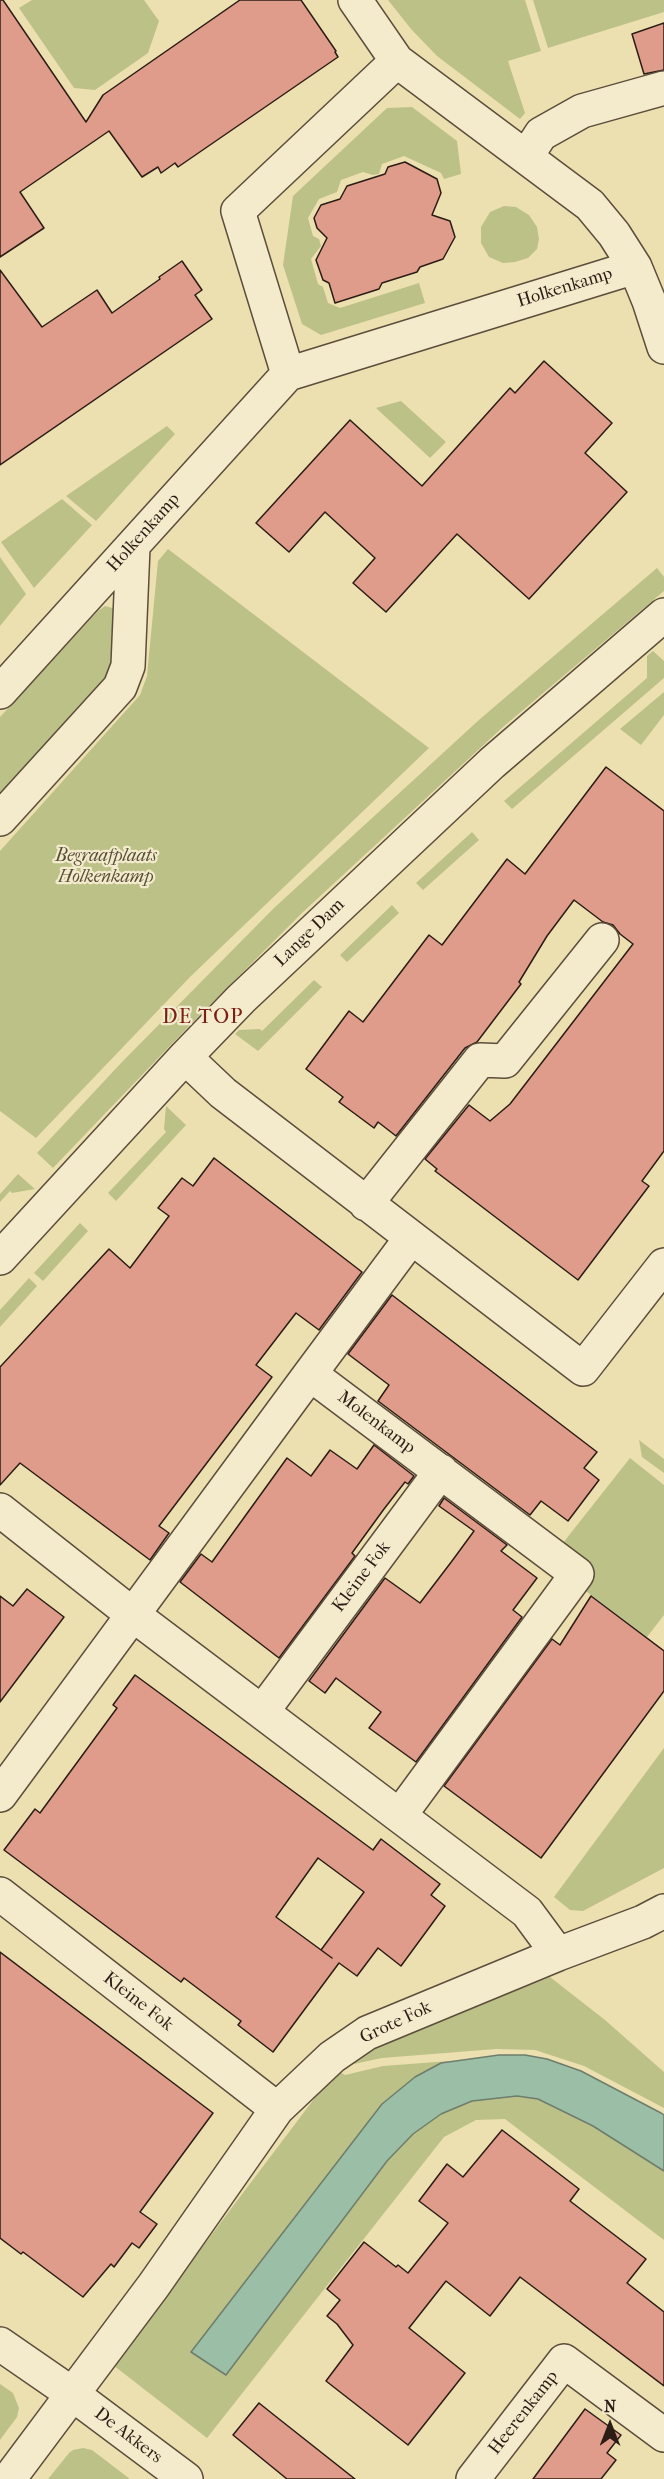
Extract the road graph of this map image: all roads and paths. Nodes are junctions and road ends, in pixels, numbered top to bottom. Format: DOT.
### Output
graph roads {
  1 [pos="355,0"];
  2 [pos="396,61"];
  3 [pos="664,88"];
  4 [pos="526,157"];
  5 [pos="635,267"];
  6 [pos="664,347"];
  7 [pos="288,374"];
  8 [pos="133,547"];
  9 [pos="657,632"];
  10 [pos="0,692"];
  11 [pos="0,819"];
  12 [pos="602,939"];
  13 [pos="185,1057"];
  14 [pos="366,1204"];
  15 [pos="411,1238"];
  16 [pos="0,1258"];
  17 [pos="664,1265"];
  18 [pos="310,1374"];
  19 [pos="441,1471"];
  20 [pos="0,1510"];
  21 [pos="132,1614"];
  22 [pos="262,1712"];
  23 [pos="0,1795"];
  24 [pos="400,1815"];
  25 [pos="0,1894"];
  26 [pos="664,1911"];
  27 [pos="558,1954"];
  28 [pos="276,2109"];
  29 [pos="0,2344"];
  30 [pos="71,2393"];
  31 [pos="664,2435"];
  32 [pos="9,2479"];
  33 [pos="186,2479"];
  34 [pos="473,2479"];
  1 -- 2 [label="street, Holkenkamp"];
  2 -- 4 [label="street, Holkenkamp"];
  2 -- 7 [label="street"];
  3 -- 4 [label="street"];
  4 -- 5 [label="street, Holkenkamp"];
  5 -- 6 [label="street, Holkenkamp"];
  5 -- 7 [label="street, Holkenkamp"];
  7 -- 8 [label="street, Holkenkamp"];
  8 -- 10 [label="street, Holkenkamp"];
  8 -- 11 [label="street"];
  9 -- 13 [label="street, Lange Dam"];
  12 -- 14 [label="street"];
  13 -- 14 [label="street"];
  13 -- 16 [label="street, Lange Dam"];
  14 -- 15 [label="street"];
  15 -- 17 [label="street"];
  15 -- 18 [label="street"];
  18 -- 19 [label="street, Molenkamp"];
  18 -- 21 [label="street"];
  19 -- 22 [label="street, Kleine Fok"];
  19 -- 24 [label="street, Molenkamp"];
  20 -- 21 [label="street"];
  21 -- 22 [label="street"];
  21 -- 23 [label="street"];
  22 -- 24 [label="street"];
  24 -- 27 [label="street"];
  25 -- 28 [label="street, Kleine Fok"];
  26 -- 27 [label="street, Grote Fok"];
  27 -- 28 [label="street, Grote Fok"];
  28 -- 30 [label="street, Grote Fok"];
  29 -- 30 [label="street, De Akkers"];
  30 -- 32 [label="street"];
  30 -- 33 [label="street, De Akkers"];
  31 -- 34 [label="street, Heerenkamp"];
}
